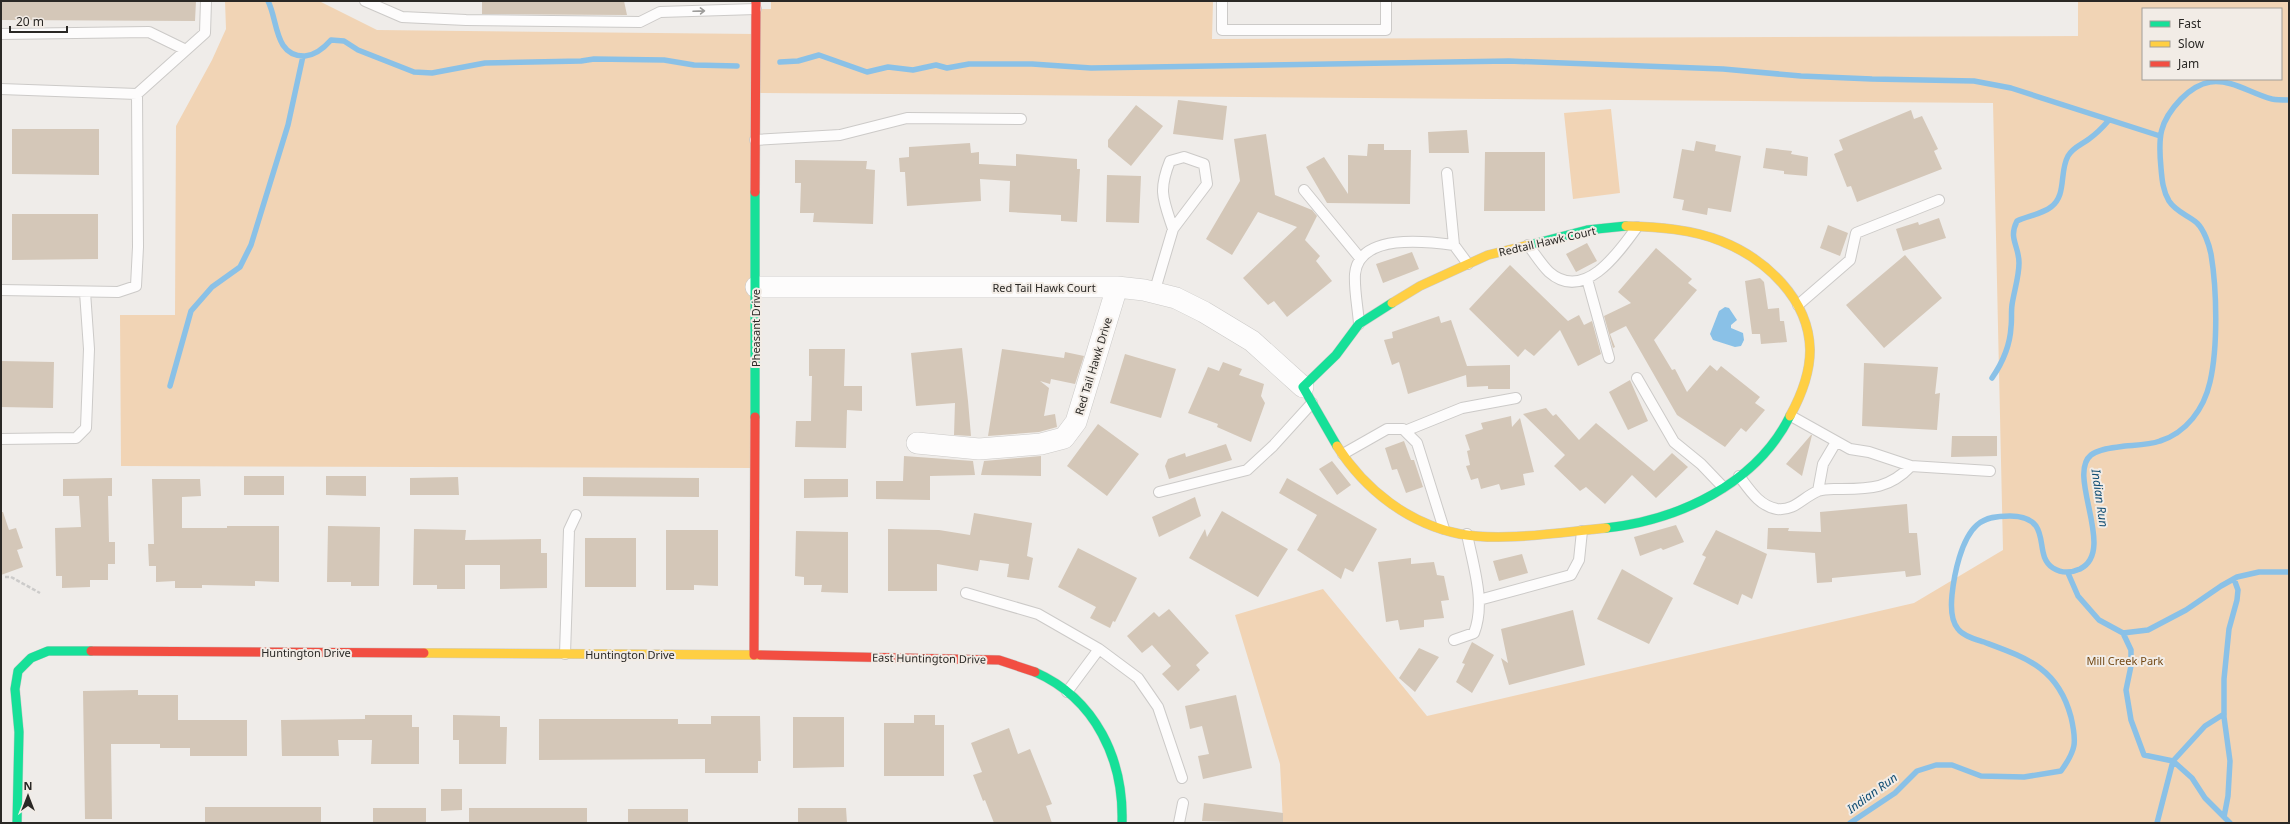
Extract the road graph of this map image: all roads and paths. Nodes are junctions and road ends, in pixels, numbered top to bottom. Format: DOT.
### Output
graph roads {
  1 [pos="206,1"];
  2 [pos="365,1"];
  3 [pos="1222,1"];
  4 [pos="1386,1"];
  5 [pos="756,5"];
  6 [pos="1,34"];
  7 [pos="186,50"];
  8 [pos="1,89"];
  9 [pos="137,94"];
  10 [pos="1021,119"];
  11 [pos="755,140"];
  12 [pos="1447,172"];
  13 [pos="1304,190"];
  14 [pos="1939,200"];
  15 [pos="1638,226"];
  16 [pos="1173,229"];
  17 [pos="1454,245"];
  18 [pos="1528,245"];
  19 [pos="1360,258"];
  20 [pos="1468,264"];
  21 [pos="1587,279"];
  22 [pos="756,287"];
  23 [pos="1117,287"];
  24 [pos="1,290"];
  25 [pos="85,292"];
  26 [pos="1154,293"];
  27 [pos="1798,305"];
  28 [pos="1359,324"];
  29 [pos="1610,358"];
  30 [pos="1637,378"];
  31 [pos="1308,395"];
  32 [pos="1516,398"];
  33 [pos="1791,416"];
  34 [pos="1405,431"];
  35 [pos="1,439"];
  36 [pos="1836,442"];
  37 [pos="917,443"];
  38 [pos="1342,454"];
  39 [pos="1911,466"];
  40 [pos="1990,471"];
  41 [pos="1739,476"];
  42 [pos="1723,487"];
  43 [pos="1818,491"];
  44 [pos="1160,492"];
  45 [pos="576,515"];
  46 [pos="1444,529"];
  47 [pos="1582,531"];
  48 [pos="1467,534"];
  49 [pos="5,577"];
  50 [pos="966,592"];
  51 [pos="40,593"];
  52 [pos="1480,600"];
  53 [pos="1454,640"];
  54 [pos="1099,649"];
  55 [pos="565,654"];
  56 [pos="754,655"];
  57 [pos="1068,692"];
  58 [pos="1182,778"];
  59 [pos="1183,803"];
  60 [pos="17,823"];
  61 [pos="1122,823"];
  62 [pos="1179,823"];
  1 -- 7 [label="lane"];
  2 -- 5 [label="lane, one-way"];
  3 -- 4 [label="lane"];
  5 -- 11 [label="street, Pheasant Drive"];
  6 -- 7 [label="lane"];
  7 -- 9 [label="lane"];
  8 -- 9 [label="lane"];
  9 -- 25 [label="lane"];
  10 -- 11 [label="lane"];
  11 -- 22 [label="street, Pheasant Drive"];
  12 -- 17 [label="lane"];
  13 -- 19 [label="lane"];
  14 -- 27 [label="lane"];
  15 -- 18 [label="street, Redtail Hawk Court"];
  15 -- 21 [label="lane"];
  15 -- 27 [label="street, Redtail Hawk Court"];
  16 -- 16 [label="lane"];
  16 -- 26 [label="lane"];
  17 -- 19 [label="lane"];
  17 -- 20 [label="lane"];
  18 -- 20 [label="street, Redtail Hawk Court"];
  18 -- 21 [label="lane"];
  19 -- 28 [label="lane"];
  20 -- 28 [label="street, Redtail Hawk Court"];
  21 -- 29 [label="lane"];
  22 -- 23 [label="street, Red Tail Hawk Court"];
  22 -- 56 [label="street, Pheasant Drive"];
  23 -- 26 [label="street, Red Tail Hawk Court"];
  23 -- 37 [label="street, Red Tail Hawk Drive"];
  24 -- 25 [label="lane"];
  25 -- 35 [label="lane"];
  26 -- 31 [label="street, Red Tail Hawk Court"];
  27 -- 33 [label="street, Redtail Hawk Court"];
  28 -- 31 [label="street, Redtail Hawk Court"];
  30 -- 42 [label="lane"];
  31 -- 38 [label="street, Redtail Hawk Court"];
  31 -- 44 [label="lane"];
  32 -- 34 [label="lane"];
  33 -- 36 [label="lane"];
  33 -- 41 [label="street, Redtail Hawk Court"];
  34 -- 38 [label="lane"];
  34 -- 46 [label="lane"];
  36 -- 39 [label="lane"];
  36 -- 43 [label="lane"];
  38 -- 46 [label="street, Redtail Hawk Court"];
  39 -- 40 [label="lane"];
  39 -- 43 [label="lane"];
  41 -- 42 [label="street, Redtail Hawk Court"];
  41 -- 43 [label="lane"];
  42 -- 47 [label="street, Redtail Hawk Court"];
  45 -- 55 [label="lane"];
  46 -- 48 [label="street, Redtail Hawk Court"];
  47 -- 48 [label="street, Redtail Hawk Court"];
  47 -- 52 [label="lane"];
  48 -- 52 [label="lane"];
  49 -- 51 [label="path"];
  50 -- 54 [label="lane"];
  52 -- 53 [label="lane"];
  54 -- 57 [label="lane"];
  54 -- 58 [label="lane"];
  55 -- 56 [label="street, Huntington Drive"];
  55 -- 60 [label="street, Huntington Drive"];
  56 -- 57 [label="street, East Huntington Drive"];
  57 -- 61 [label="street, East Huntington Drive"];
  59 -- 62 [label="lane"];
}
